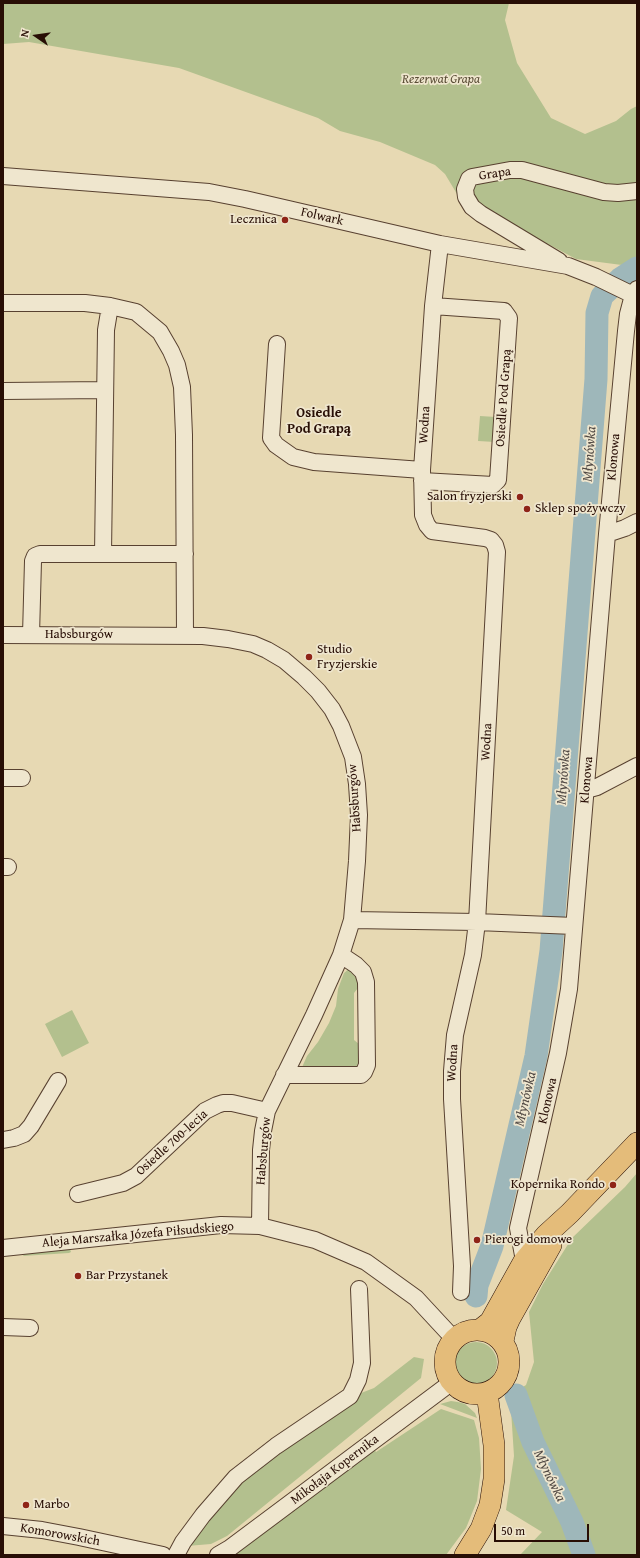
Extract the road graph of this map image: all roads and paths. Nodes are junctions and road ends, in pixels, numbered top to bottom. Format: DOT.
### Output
graph roads {
  1 [pos="3,176"];
  2 [pos="637,191"];
  3 [pos="440,244"];
  4 [pos="568,266"];
  5 [pos="631,291"];
  6 [pos="3,302"];
  7 [pos="110,306"];
  8 [pos="433,306"];
  9 [pos="278,344"];
  10 [pos="105,390"];
  11 [pos="3,391"];
  12 [pos="422,476"];
  13 [pos="637,522"];
  14 [pos="607,534"];
  15 [pos="103,554"];
  16 [pos="185,554"];
  17 [pos="3,635"];
  18 [pos="31,635"];
  19 [pos="185,635"];
  20 [pos="637,766"];
  21 [pos="3,778"];
  22 [pos="22,778"];
  23 [pos="586,790"];
  24 [pos="352,920"];
  25 [pos="477,922"];
  26 [pos="574,926"];
  27 [pos="342,955"];
  28 [pos="284,1075"];
  29 [pos="58,1081"];
  30 [pos="267,1111"];
  31 [pos="3,1140"];
  32 [pos="637,1143"];
  33 [pos="78,1194"];
  34 [pos="570,1213"];
  35 [pos="260,1226"];
  36 [pos="3,1248"];
  37 [pos="524,1261"];
  38 [pos="359,1289"];
  39 [pos="461,1292"];
  40 [pos="3,1327"];
  41 [pos="30,1328"];
  42 [pos="481,1329"];
  43 [pos="454,1339"];
  44 [pos="503,1341"];
  45 [pos="452,1382"];
  46 [pos="488,1393"];
  47 [pos="3,1526"];
  48 [pos="146,1553"];
  49 [pos="163,1555"];
  50 [pos="176,1555"];
  51 [pos="218,1555"];
  52 [pos="465,1555"];
  1 -- 3 [label="street, Folwark"];
  2 -- 4 [label="street, Grapa"];
  3 -- 4 [label="street, Folwark"];
  3 -- 8 [label="street, Wodna"];
  4 -- 5 [label="street, Folwark"];
  5 -- 14 [label="street, Klonowa"];
  6 -- 7 [label="street"];
  7 -- 10 [label="street"];
  7 -- 16 [label="street"];
  8 -- 12 [label="street, Wodna"];
  8 -- 12 [label="street, Osiedle Pod Grapą"];
  9 -- 12 [label="street, Osiedle Pod Grapą"];
  10 -- 11 [label="street"];
  10 -- 15 [label="street"];
  12 -- 25 [label="street, Wodna"];
  13 -- 14 [label="street"];
  14 -- 23 [label="street, Klonowa"];
  15 -- 16 [label="street"];
  15 -- 18 [label="street"];
  16 -- 19 [label="street"];
  17 -- 18 [label="street, Habsburgów"];
  18 -- 19 [label="street, Habsburgów"];
  19 -- 24 [label="street, Habsburgów"];
  20 -- 23 [label="street"];
  21 -- 22 [label="street"];
  23 -- 26 [label="street, Klonowa"];
  24 -- 25 [label="street"];
  24 -- 27 [label="street, Habsburgów"];
  25 -- 26 [label="street"];
  25 -- 39 [label="street, Wodna"];
  26 -- 37 [label="street, Klonowa"];
  27 -- 28 [label="street, Habsburgów"];
  27 -- 28 [label="street"];
  28 -- 30 [label="street, Habsburgów"];
  29 -- 31 [label="street"];
  30 -- 33 [label="street, Osiedle 700-lecia"];
  30 -- 35 [label="street, Habsburgów"];
  32 -- 34 [label="main road"];
  34 -- 37 [label="main road"];
  34 -- 44 [label="main road"];
  35 -- 36 [label="street, Aleja Marszałka Józefa Piłsudskiego"];
  35 -- 43 [label="street, Aleja Marszałka Józefa Piłsudskiego"];
  37 -- 42 [label="main road"];
  38 -- 50 [label="street"];
  40 -- 41 [label="street"];
  42 -- 43 [label="main road"];
  42 -- 44 [label="main road"];
  43 -- 45 [label="main road"];
  44 -- 46 [label="main road"];
  45 -- 46 [label="main road"];
  45 -- 51 [label="street, Mikołaja Kopernika"];
  46 -- 52 [label="main road"];
  47 -- 48 [label="street, Komorowskich"];
  48 -- 49 [label="street, Komorowskich"];
}
